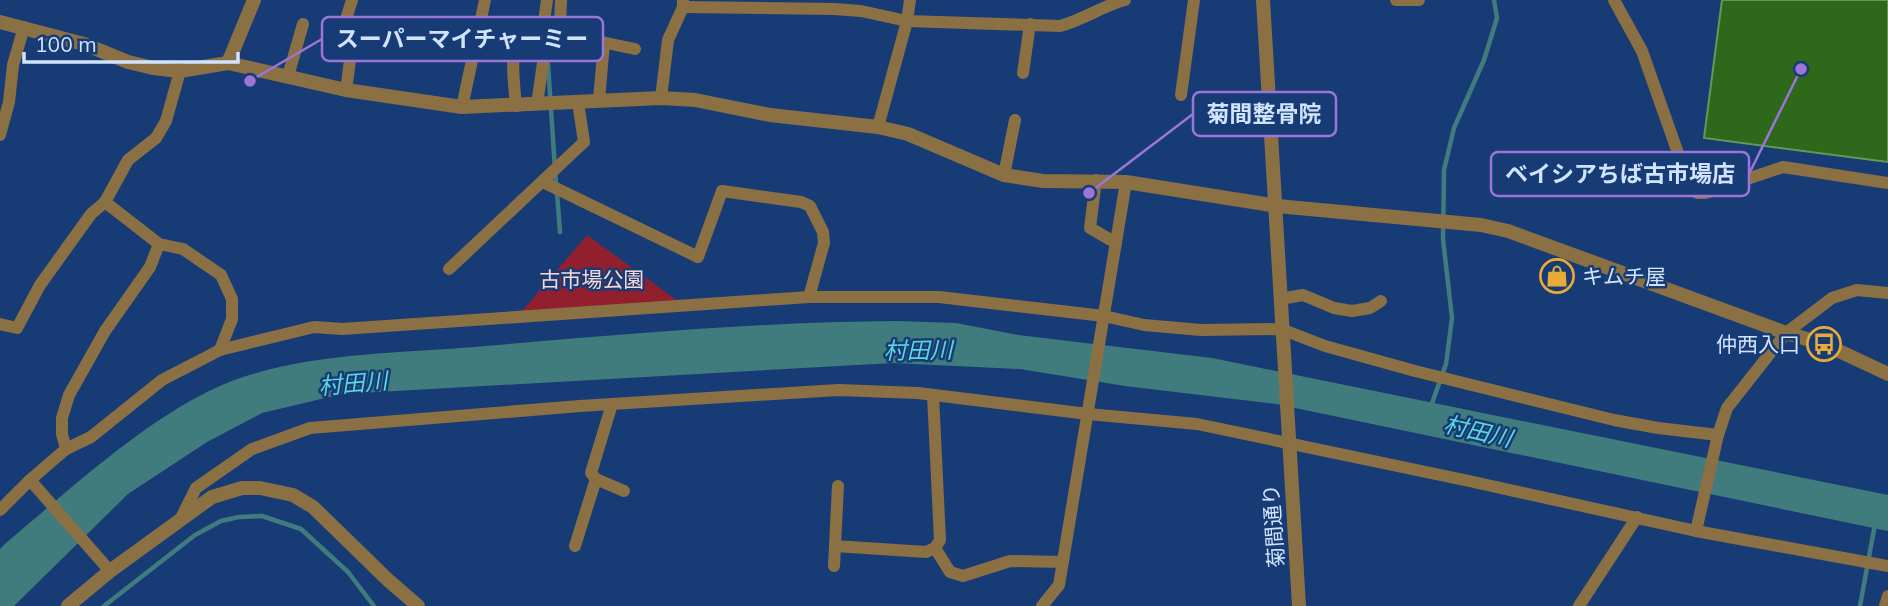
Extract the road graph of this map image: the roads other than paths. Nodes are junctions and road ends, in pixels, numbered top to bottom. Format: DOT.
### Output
graph roads {
  1 [pos="254,0"];
  2 [pos="352,0"];
  3 [pos="485,0"];
  4 [pos="547,0"];
  5 [pos="561,0"];
  6 [pos="910,0"];
  7 [pos="1125,0"];
  8 [pos="1194,0"];
  9 [pos="1263,0"];
  10 [pos="1396,0"];
  11 [pos="1419,0"];
  12 [pos="1614,0"];
  13 [pos="683,3"];
  14 [pos="834,4"];
  15 [pos="1095,5"];
  16 [pos="907,21"];
  17 [pos="0,22"];
  18 [pos="303,24"];
  19 [pos="1030,24"];
  20 [pos="24,27"];
  21 [pos="578,37"];
  22 [pos="604,43"];
  23 [pos="635,49"];
  24 [pos="228,63"];
  25 [pos="180,71"];
  26 [pos="1023,73"];
  27 [pos="288,76"];
  28 [pos="346,90"];
  29 [pos="1181,95"];
  30 [pos="661,98"];
  31 [pos="599,100"];
  32 [pos="578,102"];
  33 [pos="537,104"];
  34 [pos="516,106"];
  35 [pos="462,107"];
  36 [pos="1015,120"];
  37 [pos="878,127"];
  38 [pos="0,135"];
  39 [pos="1004,175"];
  40 [pos="1096,180"];
  41 [pos="542,182"];
  42 [pos="1126,182"];
  43 [pos="1888,183"];
  44 [pos="105,202"];
  45 [pos="1277,206"];
  46 [pos="1116,243"];
  47 [pos="159,244"];
  48 [pos="449,269"];
  49 [pos="1888,293"];
  50 [pos="809,297"];
  51 [pos="1280,299"];
  52 [pos="1381,301"];
  53 [pos="1104,316"];
  54 [pos="0,324"];
  55 [pos="1281,329"];
  56 [pos="1786,333"];
  57 [pos="220,350"];
  58 [pos="1888,373"];
  59 [pos="933,395"];
  60 [pos="612,404"];
  61 [pos="1088,414"];
  62 [pos="1718,435"];
  63 [pos="1289,443"];
  64 [pos="66,449"];
  65 [pos="596,479"];
  66 [pos="30,480"];
  67 [pos="838,486"];
  68 [pos="624,491"];
  69 [pos="0,510"];
  70 [pos="1637,517"];
  71 [pos="181,518"];
  72 [pos="1696,531"];
  73 [pos="575,546"];
  74 [pos="835,547"];
  75 [pos="934,548"];
  76 [pos="1063,562"];
  77 [pos="834,566"];
  78 [pos="1888,566"];
  79 [pos="110,570"];
  80 [pos="1888,596"];
  81 [pos="68,606"];
  82 [pos="418,606"];
  83 [pos="1042,606"];
  84 [pos="1299,606"];
  85 [pos="1579,606"];
  86 [pos="1885,606"];
  1 -- 24 [label="street"];
  2 -- 28 [label="street"];
  3 -- 35 [label="street"];
  4 -- 34 [label="street"];
  5 -- 33 [label="street"];
  6 -- 16 [label="street"];
  7 -- 15 [label="street"];
  8 -- 29 [label="street"];
  9 -- 45 [label="street, 菊間通り"];
  10 -- 11 [label="street"];
  12 -- 43 [label="street"];
  13 -- 14 [label="street"];
  13 -- 30 [label="street"];
  14 -- 16 [label="street"];
  15 -- 19 [label="street"];
  16 -- 19 [label="street"];
  16 -- 37 [label="street"];
  17 -- 20 [label="street"];
  18 -- 27 [label="street"];
  19 -- 26 [label="street"];
  20 -- 25 [label="street"];
  20 -- 38 [label="street"];
  21 -- 22 [label="street"];
  22 -- 23 [label="street"];
  22 -- 31 [label="street"];
  24 -- 25 [label="street"];
  24 -- 27 [label="street"];
  25 -- 44 [label="street"];
  27 -- 28 [label="street"];
  28 -- 35 [label="street"];
  30 -- 31 [label="street"];
  30 -- 37 [label="street"];
  31 -- 32 [label="street"];
  32 -- 33 [label="street"];
  32 -- 41 [label="street"];
  33 -- 34 [label="street"];
  34 -- 35 [label="street"];
  36 -- 39 [label="street"];
  37 -- 39 [label="street"];
  39 -- 40 [label="street"];
  40 -- 42 [label="street"];
  40 -- 46 [label="street"];
  41 -- 48 [label="street"];
  41 -- 50 [label="street"];
  42 -- 45 [label="street"];
  42 -- 46 [label="street"];
  44 -- 47 [label="street"];
  44 -- 54 [label="street"];
  45 -- 51 [label="street, 菊間通り"];
  45 -- 56 [label="street"];
  46 -- 53 [label="street"];
  47 -- 57 [label="street"];
  47 -- 64 [label="street"];
  49 -- 56 [label="street"];
  50 -- 53 [label="street"];
  50 -- 57 [label="street"];
  51 -- 52 [label="street"];
  51 -- 55 [label="street, 菊間通り"];
  53 -- 55 [label="street"];
  53 -- 61 [label="street"];
  55 -- 62 [label="street"];
  55 -- 63 [label="street, 菊間通り"];
  56 -- 58 [label="street"];
  56 -- 62 [label="street"];
  57 -- 64 [label="street"];
  59 -- 60 [label="street"];
  59 -- 61 [label="street"];
  59 -- 75 [label="street"];
  60 -- 65 [label="street"];
  60 -- 71 [label="street"];
  61 -- 63 [label="street"];
  61 -- 76 [label="street"];
  62 -- 72 [label="street"];
  63 -- 70 [label="street"];
  63 -- 84 [label="street, 菊間通り"];
  64 -- 66 [label="street"];
  65 -- 68 [label="street"];
  65 -- 73 [label="street"];
  66 -- 69 [label="street"];
  66 -- 79 [label="street"];
  67 -- 74 [label="street"];
  70 -- 72 [label="street"];
  70 -- 85 [label="street"];
  71 -- 79 [label="street"];
  71 -- 82 [label="street"];
  72 -- 78 [label="street"];
  74 -- 75 [label="street"];
  74 -- 77 [label="street"];
  75 -- 76 [label="street"];
  76 -- 83 [label="street"];
  79 -- 81 [label="street"];
  80 -- 86 [label="street"];
}
